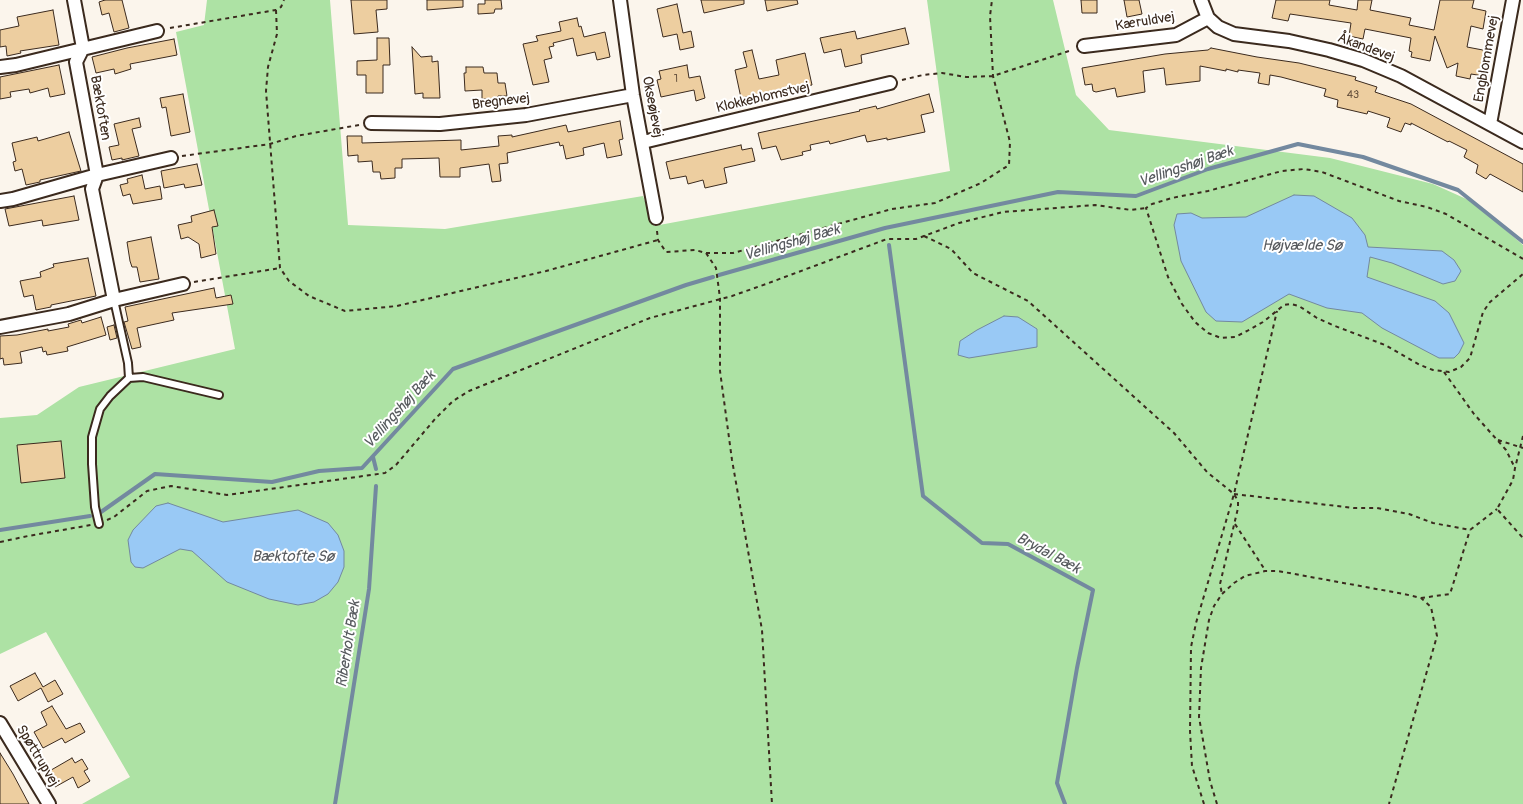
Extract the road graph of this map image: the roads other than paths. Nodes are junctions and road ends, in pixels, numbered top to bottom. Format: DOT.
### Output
graph roads {
  1 [pos="74,0"];
  2 [pos="620,0"];
  3 [pos="1202,0"];
  4 [pos="1513,0"];
  5 [pos="1208,18"];
  6 [pos="157,31"];
  7 [pos="1084,46"];
  8 [pos="84,48"];
  9 [pos="0,67"];
  10 [pos="890,83"];
  11 [pos="633,94"];
  12 [pos="372,123"];
  13 [pos="1490,124"];
  14 [pos="643,142"];
  15 [pos="1523,142"];
  16 [pos="172,158"];
  17 [pos="97,175"];
  18 [pos="0,200"];
  19 [pos="656,218"];
  20 [pos="183,284"];
  21 [pos="114,300"];
  22 [pos="0,327"];
  23 [pos="129,378"];
  24 [pos="219,395"];
  25 [pos="99,524"];
  26 [pos="0,723"];
  27 [pos="49,804"];
  1 -- 8 [label="street, Bæktoften"];
  2 -- 11 [label="street, Okseøjevej"];
  3 -- 5 [label="street"];
  4 -- 13 [label="street, Engblommevej"];
  5 -- 7 [label="street, Kæruldvej"];
  5 -- 13 [label="street, Åkandevej"];
  6 -- 8 [label="street"];
  8 -- 9 [label="street"];
  8 -- 17 [label="street, Bæktoften"];
  10 -- 14 [label="street, Klokkeblomstvej"];
  11 -- 12 [label="street, Bregnevej"];
  11 -- 14 [label="street, Okseøjevej"];
  13 -- 15 [label="street, Åkandevej"];
  14 -- 19 [label="street, Okseøjevej"];
  16 -- 17 [label="street"];
  17 -- 18 [label="street"];
  17 -- 21 [label="street, Bæktoften"];
  20 -- 21 [label="street"];
  21 -- 22 [label="street"];
  21 -- 23 [label="lane"];
  23 -- 24 [label="lane"];
  23 -- 25 [label="lane"];
  26 -- 27 [label="street, Spøttrupvej"];
}
